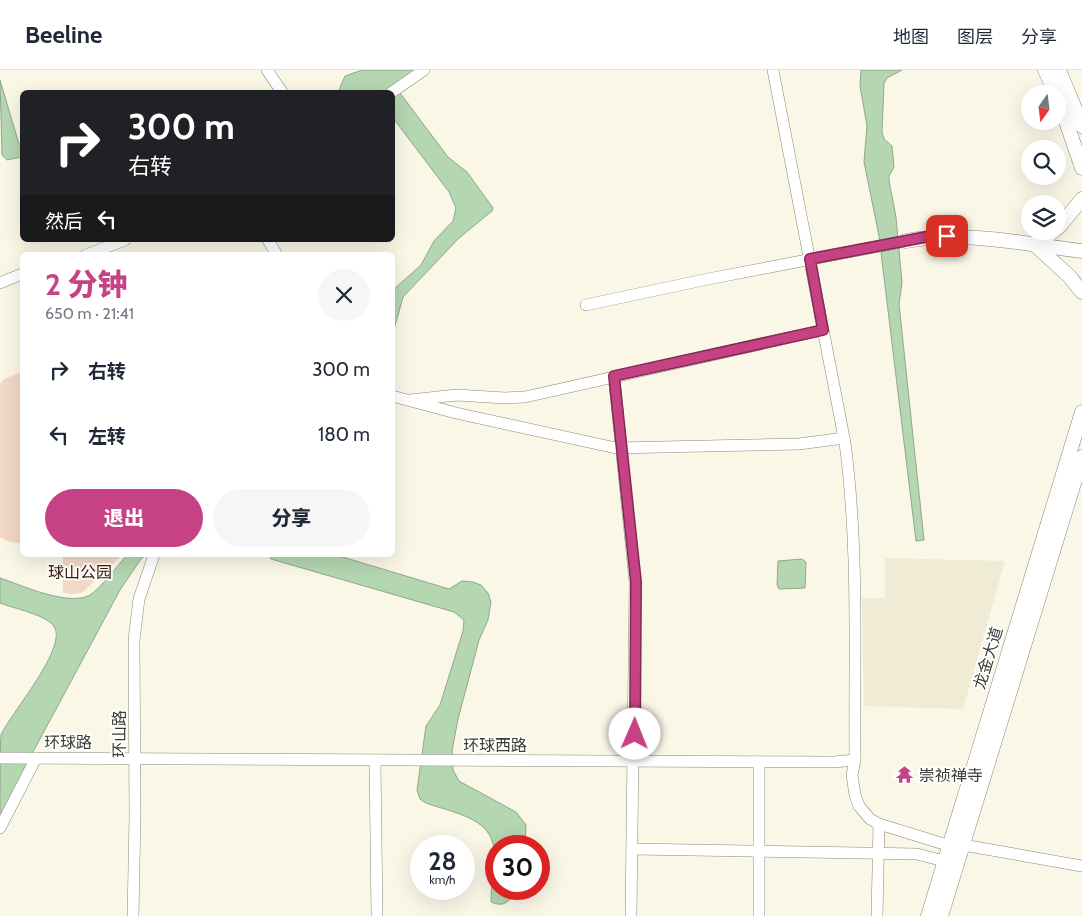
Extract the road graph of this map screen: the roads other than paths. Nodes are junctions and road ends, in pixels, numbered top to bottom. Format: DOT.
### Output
graph roads {
  1 [pos="267,70"];
  2 [pos="424,70"];
  3 [pos="773,70"];
  4 [pos="1050,71"];
  5 [pos="1054,85"];
  6 [pos="281,90"];
  7 [pos="395,90"];
  8 [pos="1066,121"];
  9 [pos="1082,126"];
  10 [pos="1082,168"];
  11 [pos="1082,199"];
  12 [pos="1066,218"];
  13 [pos="1042,240"];
  14 [pos="906,241"];
  15 [pos="120,242"];
  16 [pos="1035,245"];
  17 [pos="1082,251"];
  18 [pos="94,252"];
  19 [pos="810,259"];
  20 [pos="20,275"];
  21 [pos="0,283"];
  22 [pos="1082,292"];
  23 [pos="586,304"];
  24 [pos="823,330"];
  25 [pos="614,376"];
  26 [pos="395,397"];
  27 [pos="406,400"];
  28 [pos="1082,412"];
  29 [pos="844,438"];
  30 [pos="623,449"];
  31 [pos="1082,457"];
  32 [pos="154,557"];
  33 [pos="0,758"];
  34 [pos="35,758"];
  35 [pos="135,759"];
  36 [pos="855,760"];
  37 [pos="375,761"];
  38 [pos="634,762"];
  39 [pos="759,762"];
  40 [pos="879,824"];
  41 [pos="0,828"];
  42 [pos="958,844"];
  43 [pos="633,849"];
  44 [pos="758,851"];
  45 [pos="878,853"];
  46 [pos="944,861"];
  47 [pos="1082,866"];
  48 [pos="133,916"];
  49 [pos="378,916"];
  50 [pos="631,916"];
  51 [pos="759,916"];
  52 [pos="877,916"];
  53 [pos="928,916"];
  54 [pos="941,916"];
  1 -- 6 [label="street"];
  2 -- 7 [label="street"];
  3 -- 19 [label="street"];
  4 -- 5 [label="main road"];
  4 -- 9 [label="main road"];
  8 -- 10 [label="main road"];
  11 -- 12 [label="main road"];
  13 -- 16 [label="main road"];
  14 -- 16 [label="main road"];
  14 -- 19 [label="street"];
  15 -- 18 [label="street"];
  16 -- 17 [label="main road"];
  16 -- 22 [label="main road"];
  19 -- 23 [label="street"];
  19 -- 24 [label="street"];
  20 -- 21 [label="street"];
  24 -- 25 [label="street"];
  24 -- 29 [label="street"];
  25 -- 27 [label="street"];
  25 -- 30 [label="street"];
  26 -- 27 [label="street"];
  27 -- 30 [label="street"];
  28 -- 42 [label="main road, 龙金大道"];
  29 -- 30 [label="street"];
  29 -- 36 [label="street"];
  30 -- 38 [label="street"];
  31 -- 42 [label="main road, 龙金大道"];
  32 -- 35 [label="street, 环山路"];
  33 -- 34 [label="street, 环球路"];
  34 -- 35 [label="street, 环球路"];
  34 -- 41 [label="street"];
  35 -- 37 [label="street, 环球西路"];
  35 -- 48 [label="street, 环山路"];
  36 -- 39 [label="street, 环球西路"];
  36 -- 40 [label="street"];
  36 -- 42 [label="street"];
  37 -- 38 [label="street, 环球西路"];
  37 -- 49 [label="street"];
  38 -- 39 [label="street, 环球西路"];
  38 -- 43 [label="street"];
  39 -- 44 [label="street"];
  40 -- 42 [label="street"];
  40 -- 45 [label="street"];
  42 -- 46 [label="main road, 龙金大道"];
  42 -- 47 [label="street"];
  42 -- 54 [label="main road, 龙金大道"];
  43 -- 44 [label="street"];
  43 -- 50 [label="street"];
  44 -- 45 [label="street"];
  44 -- 51 [label="street"];
  45 -- 46 [label="street"];
  45 -- 52 [label="street"];
  46 -- 53 [label="main road, 龙金大道"];
}
